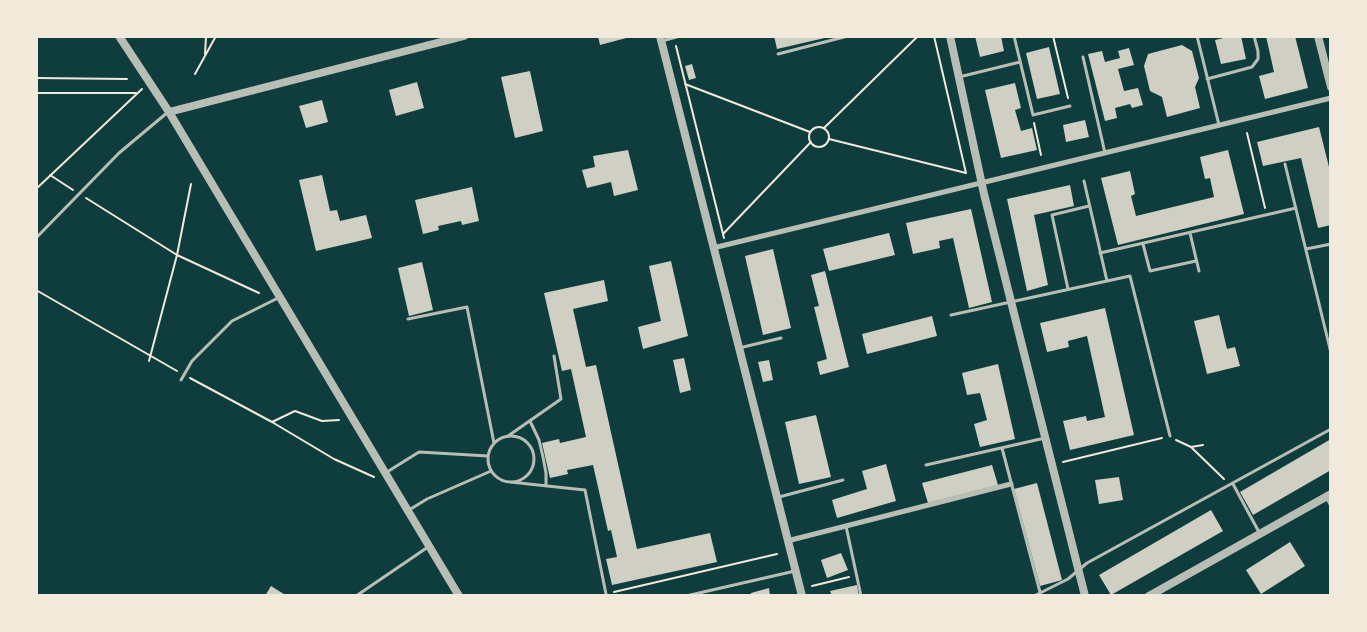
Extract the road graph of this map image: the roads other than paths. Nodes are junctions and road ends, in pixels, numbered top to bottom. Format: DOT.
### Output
graph roads {
  1 [pos="119,36"];
  2 [pos="464,36"];
  3 [pos="680,36"];
  4 [pos="848,36"];
  5 [pos="950,36"];
  6 [pos="1014,36"];
  7 [pos="1196,36"];
  8 [pos="1254,36"];
  9 [pos="1318,36"];
  10 [pos="661,39"];
  11 [pos="778,54"];
  12 [pos="1082,57"];
  13 [pos="1020,62"];
  14 [pos="959,78"];
  15 [pos="1207,79"];
  16 [pos="1331,88"];
  17 [pos="1331,98"];
  18 [pos="1070,106"];
  19 [pos="169,112"];
  20 [pos="1219,125"];
  21 [pos="1104,153"];
  22 [pos="1285,164"];
  23 [pos="1084,180"];
  24 [pos="982,182"];
  25 [pos="1090,206"];
  26 [pos="1296,208"];
  27 [pos="1190,233"];
  28 [pos="36,238"];
  29 [pos="1143,244"];
  30 [pos="1331,244"];
  31 [pos="713,248"];
  32 [pos="1306,249"];
  33 [pos="1100,253"];
  34 [pos="1196,261"];
  35 [pos="1199,271"];
  36 [pos="1107,281"];
  37 [pos="1068,289"];
  38 [pos="281,297"];
  39 [pos="1011,301"];
  40 [pos="951,315"];
  41 [pos="408,319"];
  42 [pos="781,338"];
  43 [pos="738,348"];
  44 [pos="1331,353"];
  45 [pos="554,356"];
  46 [pos="181,380"];
  47 [pos="530,421"];
  48 [pos="1331,429"];
  49 [pos="508,436"];
  50 [pos="1170,436"];
  51 [pos="1045,438"];
  52 [pos="494,443"];
  53 [pos="1002,448"];
  54 [pos="488,456"];
  55 [pos="926,465"];
  56 [pos="491,472"];
  57 [pos="386,473"];
  58 [pos="843,480"];
  59 [pos="510,482"];
  60 [pos="1011,484"];
  61 [pos="1231,484"];
  62 [pos="546,486"];
  63 [pos="1328,495"];
  64 [pos="776,498"];
  65 [pos="1331,506"];
  66 [pos="408,511"];
  67 [pos="846,526"];
  68 [pos="1260,535"];
  69 [pos="788,541"];
  70 [pos="429,546"];
  71 [pos="1078,570"];
  72 [pos="796,571"];
  73 [pos="1040,592"];
  74 [pos="606,594"];
  75 [pos="356,596"];
  76 [pos="460,596"];
  77 [pos="686,596"];
  78 [pos="802,596"];
  79 [pos="861,596"];
  80 [pos="1034,596"];
  81 [pos="1085,596"];
  82 [pos="1149,596"];
  1 -- 19 [label="street"];
  2 -- 19 [label="street"];
  3 -- 10 [label="lane"];
  4 -- 11 [label="lane"];
  5 -- 14 [label="street"];
  6 -- 13 [label="lane"];
  7 -- 15 [label="lane"];
  8 -- 15 [label="lane"];
  9 -- 16 [label="street"];
  10 -- 31 [label="street"];
  12 -- 21 [label="lane"];
  13 -- 14 [label="lane"];
  13 -- 18 [label="lane"];
  14 -- 24 [label="street"];
  15 -- 20 [label="lane"];
  17 -- 20 [label="street"];
  19 -- 28 [label="lane"];
  19 -- 38 [label="street"];
  20 -- 21 [label="street"];
  21 -- 24 [label="street"];
  22 -- 26 [label="lane"];
  23 -- 25 [label="lane"];
  24 -- 31 [label="street"];
  24 -- 39 [label="street"];
  25 -- 33 [label="lane"];
  25 -- 37 [label="lane"];
  26 -- 27 [label="lane"];
  26 -- 32 [label="lane"];
  27 -- 29 [label="lane"];
  27 -- 34 [label="lane"];
  29 -- 33 [label="lane"];
  29 -- 34 [label="lane"];
  30 -- 32 [label="lane"];
  31 -- 43 [label="street"];
  32 -- 44 [label="lane"];
  33 -- 36 [label="lane"];
  34 -- 35 [label="lane"];
  36 -- 37 [label="lane"];
  36 -- 50 [label="lane"];
  37 -- 39 [label="lane"];
  38 -- 46 [label="lane"];
  38 -- 57 [label="street"];
  39 -- 40 [label="lane"];
  39 -- 51 [label="street"];
  41 -- 52 [label="lane"];
  42 -- 43 [label="lane"];
  43 -- 64 [label="street"];
  45 -- 47 [label="lane"];
  47 -- 49 [label="lane"];
  47 -- 62 [label="lane"];
  48 -- 61 [label="lane"];
  49 -- 52 [label="lane"];
  49 -- 59 [label="lane"];
  51 -- 53 [label="lane"];
  51 -- 71 [label="street"];
  52 -- 54 [label="lane"];
  53 -- 55 [label="lane"];
  53 -- 60 [label="lane"];
  54 -- 56 [label="lane"];
  54 -- 57 [label="lane"];
  56 -- 59 [label="lane"];
  56 -- 66 [label="lane"];
  57 -- 66 [label="street"];
  58 -- 64 [label="lane"];
  59 -- 62 [label="lane"];
  60 -- 67 [label="street"];
  60 -- 73 [label="lane"];
  61 -- 68 [label="lane"];
  61 -- 71 [label="lane"];
  62 -- 74 [label="lane"];
  63 -- 65 [label="lane"];
  63 -- 68 [label="street"];
  64 -- 69 [label="street"];
  66 -- 70 [label="street"];
  67 -- 69 [label="street"];
  67 -- 79 [label="lane"];
  68 -- 82 [label="street"];
  69 -- 72 [label="street"];
  70 -- 75 [label="lane"];
  70 -- 76 [label="street"];
  71 -- 73 [label="lane"];
  71 -- 81 [label="street"];
  72 -- 77 [label="lane"];
  72 -- 78 [label="street"];
  73 -- 80 [label="lane"];
}
